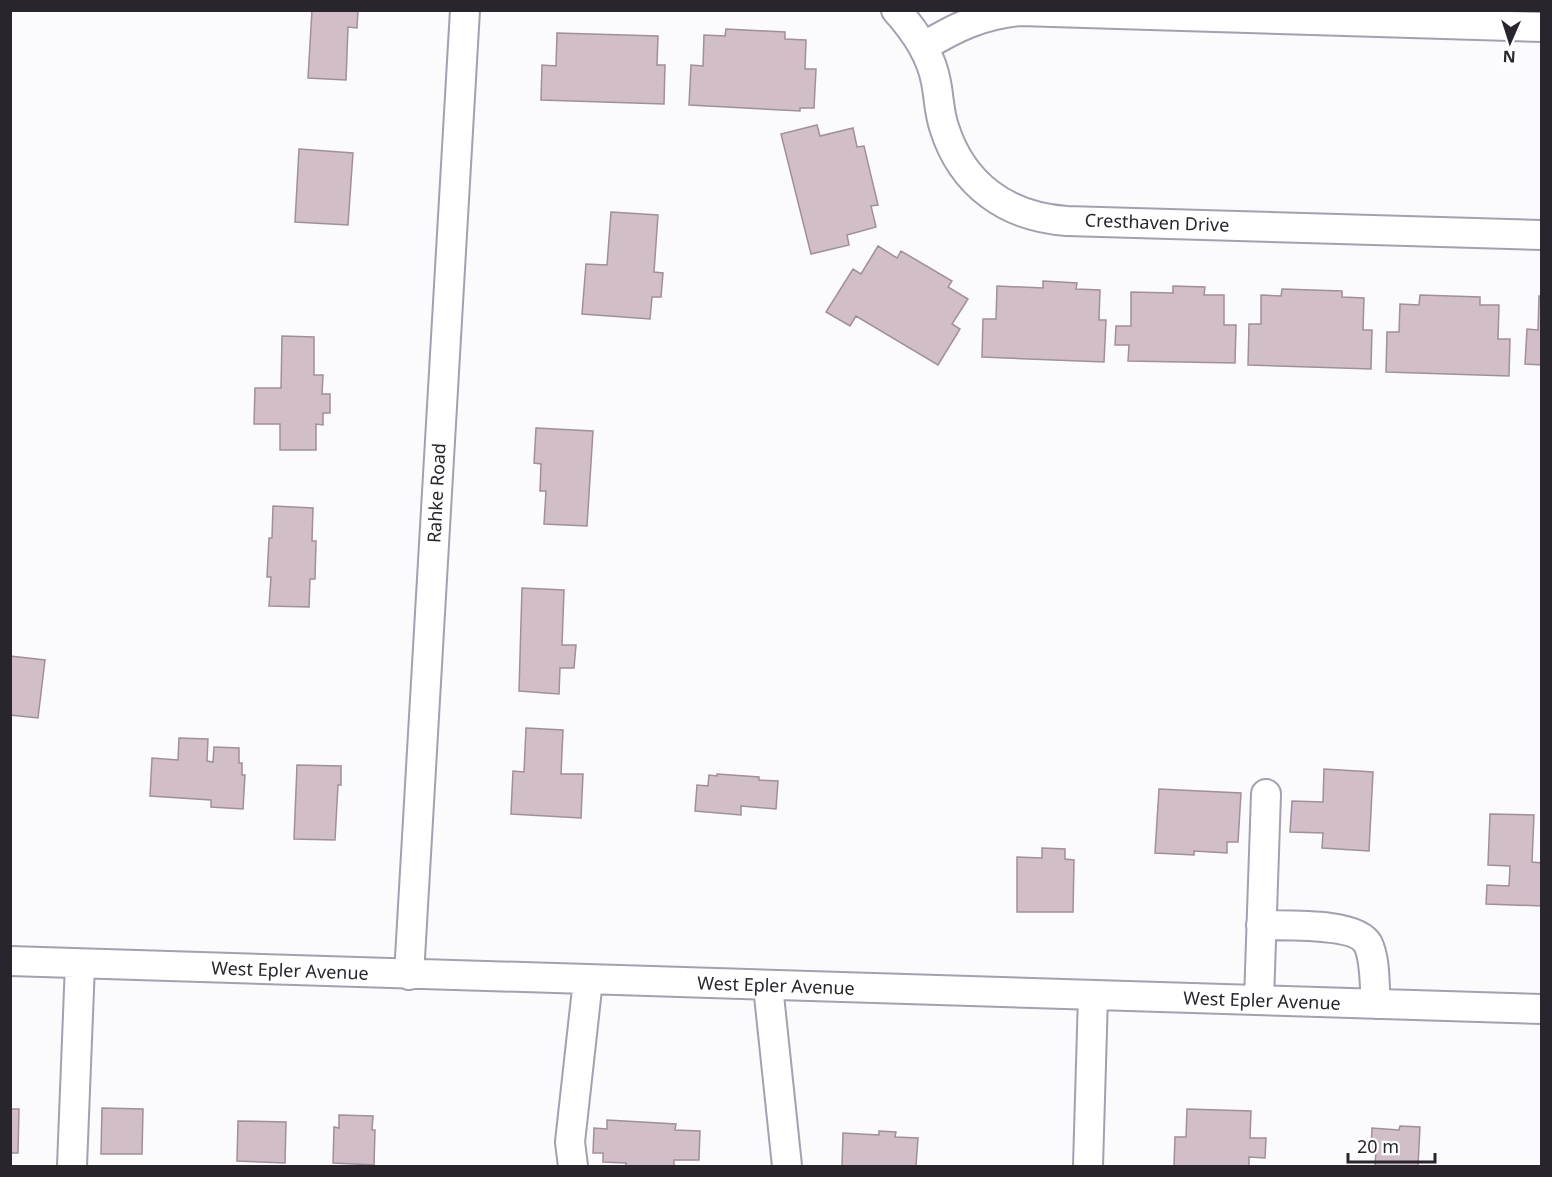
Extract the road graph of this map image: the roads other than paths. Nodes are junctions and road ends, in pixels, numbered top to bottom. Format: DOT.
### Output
graph roads {
  1 [pos="465,10"];
  2 [pos="896,10"];
  3 [pos="1542,27"];
  4 [pos="923,47"];
  5 [pos="1542,235"];
  6 [pos="1266,794"];
  7 [pos="1261,926"];
  8 [pos="10,961"];
  9 [pos="80,964"];
  10 [pos="409,975"];
  11 [pos="588,980"];
  12 [pos="768,986"];
  13 [pos="1093,996"];
  14 [pos="1259,1000"];
  15 [pos="1376,1004"];
  16 [pos="1542,1009"];
  17 [pos="72,1167"];
  18 [pos="573,1167"];
  19 [pos="786,1167"];
  20 [pos="1088,1167"];
  1 -- 10 [label="street, Rahke Road"];
  2 -- 4 [label="street, Cresthaven Drive"];
  3 -- 4 [label="street"];
  4 -- 5 [label="street, Cresthaven Drive"];
  6 -- 7 [label="street"];
  7 -- 14 [label="street"];
  7 -- 15 [label="street"];
  8 -- 9 [label="street, West Epler Avenue"];
  9 -- 10 [label="street, West Epler Avenue"];
  9 -- 17 [label="street"];
  10 -- 11 [label="street, West Epler Avenue"];
  11 -- 12 [label="street, West Epler Avenue"];
  11 -- 18 [label="street"];
  12 -- 13 [label="street, West Epler Avenue"];
  12 -- 19 [label="street"];
  13 -- 14 [label="street, West Epler Avenue"];
  13 -- 20 [label="street"];
  14 -- 15 [label="street, West Epler Avenue"];
  15 -- 16 [label="street, West Epler Avenue"];
}
